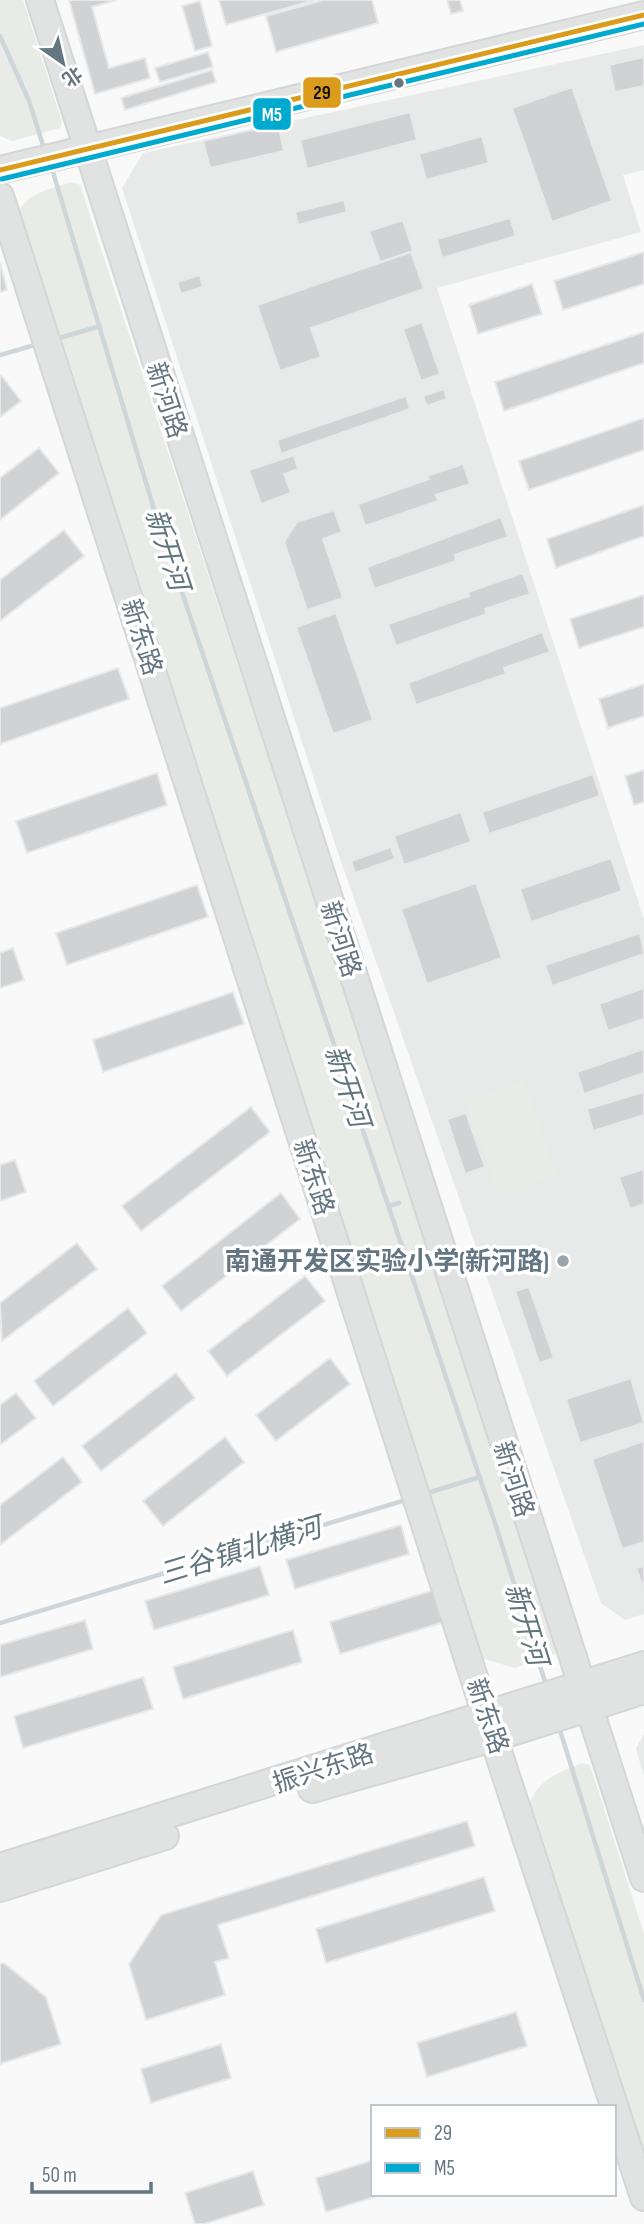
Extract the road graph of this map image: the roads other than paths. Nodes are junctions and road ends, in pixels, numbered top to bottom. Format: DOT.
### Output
graph roads {
  1 [pos="40,0"];
  2 [pos="644,15"];
  3 [pos="87,149"];
  4 [pos="0,170"];
  5 [pos="0,196"];
  6 [pos="644,1665"];
  7 [pos="644,1690"];
  8 [pos="563,1702"];
  9 [pos="491,1726"];
  10 [pos="0,1867"];
  11 [pos="644,1878"];
  12 [pos="0,1888"];
  13 [pos="614,2105"];
  14 [pos="616,2111"];
  15 [pos="644,2197"];
  1 -- 3 [label="street, 新河路"];
  2 -- 3 [label="street"];
  3 -- 4 [label="street"];
  3 -- 8 [label="street, 新河路"];
  5 -- 9 [label="street, 新东路"];
  6 -- 8 [label="street, 振兴东路"];
  7 -- 8 [label="street, 振兴东路"];
  8 -- 9 [label="street, 振兴东路"];
  8 -- 11 [label="street, 新河路"];
  9 -- 10 [label="street, 振兴东路"];
  9 -- 12 [label="street, 振兴东路"];
  9 -- 13 [label="street, 新东路"];
  14 -- 15 [label="street, 新东路"];
}
